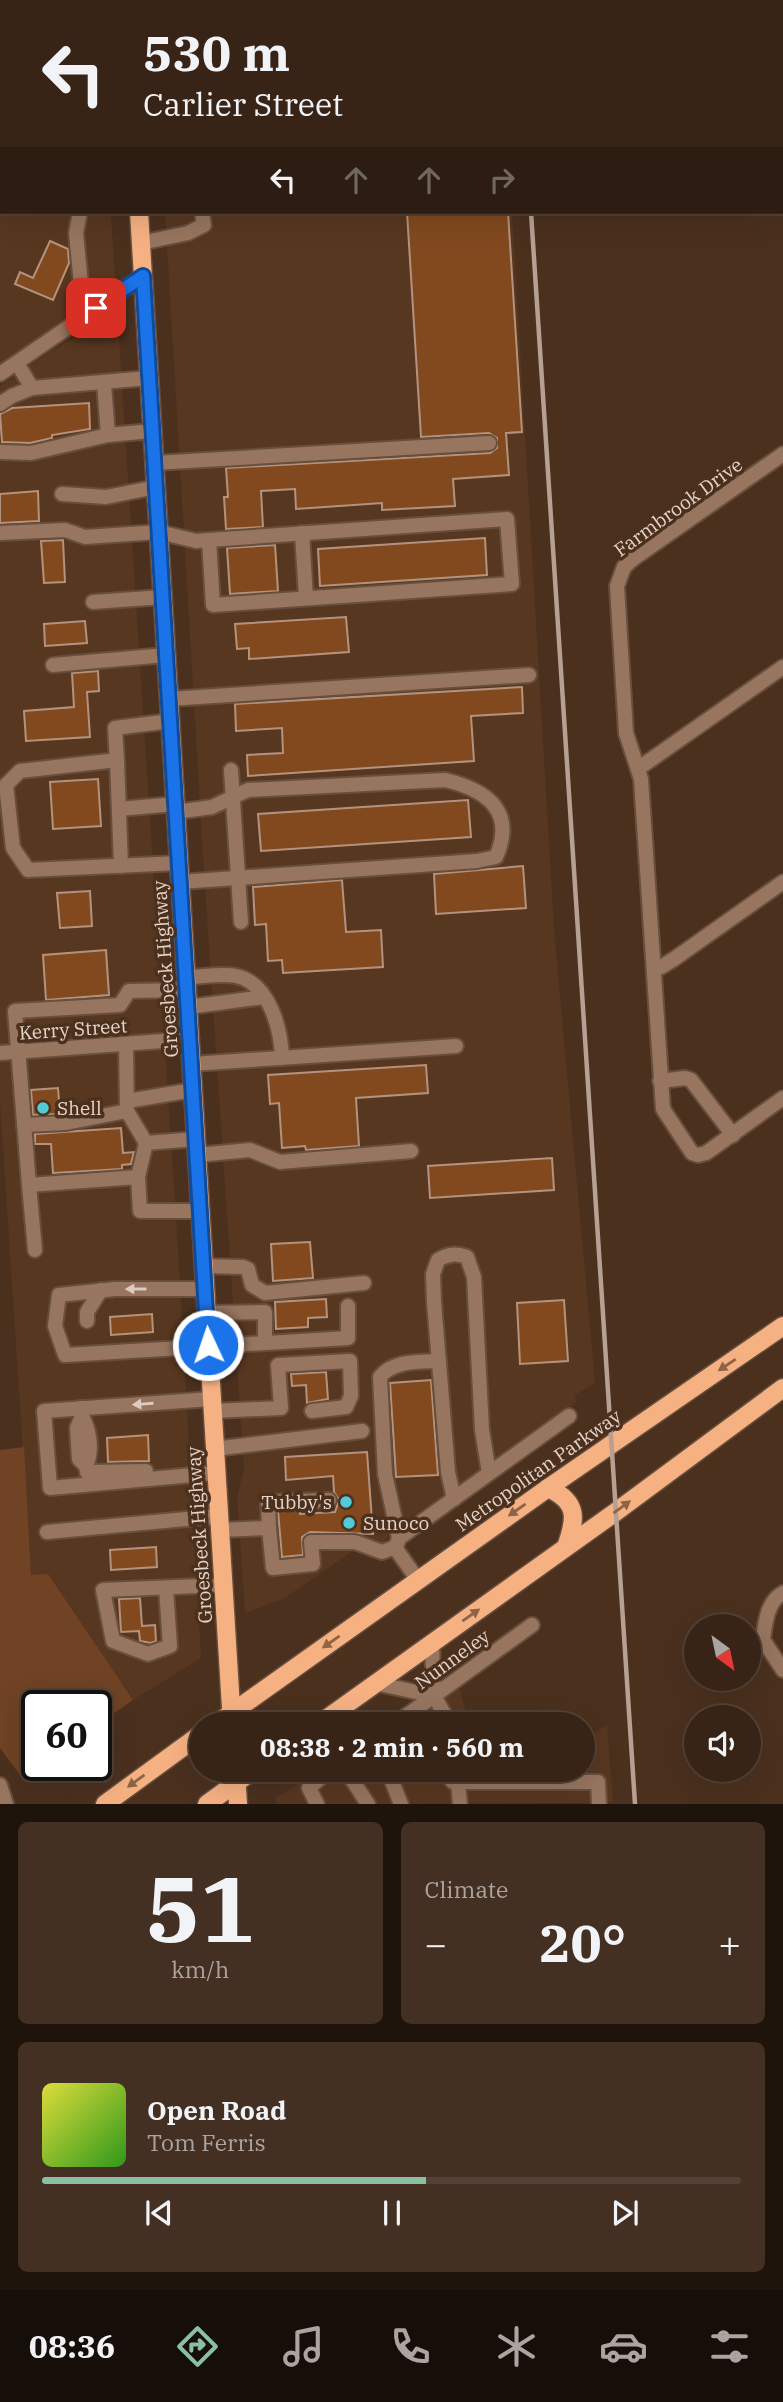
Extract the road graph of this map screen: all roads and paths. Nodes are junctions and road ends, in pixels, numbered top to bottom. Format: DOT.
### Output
graph roads {
  1 [pos="80,214"];
  2 [pos="139,214"];
  3 [pos="202,214"];
  4 [pos="141,243"];
  5 [pos="143,276"];
  6 [pos="96,308"];
  7 [pos="17,363"];
  8 [pos="0,374"];
  9 [pos="149,378"];
  10 [pos="104,384"];
  11 [pos="32,388"];
  12 [pos="0,404"];
  13 [pos="152,431"];
  14 [pos="108,435"];
  15 [pos="489,443"];
  16 [pos="0,452"];
  17 [pos="783,454"];
  18 [pos="154,463"];
  19 [pos="156,487"];
  20 [pos="62,494"];
  21 [pos="159,532"];
  22 [pos="0,533"];
  23 [pos="302,533"];
  24 [pos="209,540"];
  25 [pos="163,597"];
  26 [pos="306,598"];
  27 [pos="93,602"];
  28 [pos="166,655"];
  29 [pos="53,665"];
  30 [pos="782,670"];
  31 [pos="530,676"];
  32 [pos="169,699"];
  33 [pos="170,722"];
  34 [pos="117,760"];
  35 [pos="639,768"];
  36 [pos="231,769"];
  37 [pos="233,797"];
  38 [pos="176,808"];
  39 [pos="119,809"];
  40 [pos="179,863"];
  41 [pos="121,866"];
  42 [pos="238,878"];
  43 [pos="783,881"];
  44 [pos="180,882"];
  45 [pos="241,922"];
  46 [pos="654,967"];
  47 [pos="187,991"];
  48 [pos="264,998"];
  49 [pos="190,1040"];
  50 [pos="126,1044"];
  51 [pos="456,1046"];
  52 [pos="18,1052"];
  53 [pos="0,1053"];
  54 [pos="282,1058"];
  55 [pos="191,1065"];
  56 [pos="660,1081"];
  57 [pos="193,1090"];
  58 [pos="783,1098"];
  59 [pos="127,1106"];
  60 [pos="24,1125"];
  61 [pos="733,1135"];
  62 [pos="146,1143"];
  63 [pos="196,1147"];
  64 [pos="411,1151"];
  65 [pos="138,1177"];
  66 [pos="29,1185"];
  67 [pos="200,1212"];
  68 [pos="35,1251"];
  69 [pos="203,1266"];
  70 [pos="364,1283"];
  71 [pos="205,1289"];
  72 [pos="101,1290"];
  73 [pos="348,1306"];
  74 [pos="206,1313"];
  75 [pos="87,1321"];
  76 [pos="783,1326"];
  77 [pos="265,1342"];
  78 [pos="208,1345"];
  79 [pos="439,1361"];
  80 [pos="783,1388"];
  81 [pos="211,1405"];
  82 [pos="336,1408"];
  83 [pos="313,1411"];
  84 [pos="82,1412"];
  85 [pos="569,1416"];
  86 [pos="362,1431"];
  87 [pos="337,1434"];
  88 [pos="214,1449"];
  89 [pos="215,1473"];
  90 [pos="489,1474"];
  91 [pos="157,1478"];
  92 [pos="548,1489"];
  93 [pos="454,1499"];
  94 [pos="329,1500"];
  95 [pos="218,1523"];
  96 [pos="269,1528"];
  97 [pos="47,1532"];
  98 [pos="398,1542"];
  99 [pos="566,1547"];
  100 [pos="418,1580"];
  101 [pos="223,1585"];
  102 [pos="166,1588"];
  103 [pos="783,1593"];
  104 [pos="532,1625"];
  105 [pos="432,1643"];
  106 [pos="783,1670"];
  107 [pos="375,1683"];
  108 [pos="434,1696"];
  109 [pos="232,1712"];
  110 [pos="240,1712"];
  111 [pos="335,1712"];
  112 [pos="414,1712"];
  113 [pos="443,1712"];
  114 [pos="189,1743"];
  115 [pos="230,1782"];
  116 [pos="236,1782"];
  117 [pos="316,1782"];
  118 [pos="354,1782"];
  119 [pos="392,1782"];
  120 [pos="458,1782"];
  121 [pos="595,1782"];
  122 [pos="0,1785"];
  123 [pos="6,1804"];
  124 [pos="105,1804"];
  125 [pos="206,1804"];
  126 [pos="238,1804"];
  127 [pos="317,1804"];
  128 [pos="369,1804"];
  129 [pos="401,1804"];
  130 [pos="460,1804"];
  131 [pos="599,1804"];
  1 -- 6 [label="street"];
  2 -- 4 [label="main road, Groesbeck Highway"];
  3 -- 4 [label="street"];
  4 -- 5 [label="main road, Groesbeck Highway"];
  5 -- 6 [label="street"];
  5 -- 9 [label="main road, Groesbeck Highway"];
  6 -- 7 [label="street"];
  7 -- 8 [label="street"];
  7 -- 11 [label="street"];
  9 -- 10 [label="street"];
  9 -- 13 [label="main road, Groesbeck Highway"];
  10 -- 11 [label="street"];
  10 -- 14 [label="street"];
  11 -- 12 [label="street"];
  13 -- 14 [label="street"];
  13 -- 18 [label="main road, Groesbeck Highway"];
  14 -- 16 [label="street"];
  15 -- 18 [label="street"];
  17 -- 35 [label="street, Farmbrook Drive"];
  18 -- 19 [label="main road, Groesbeck Highway"];
  19 -- 20 [label="street"];
  19 -- 21 [label="main road, Groesbeck Highway"];
  21 -- 22 [label="street"];
  21 -- 24 [label="street"];
  21 -- 25 [label="main road, Groesbeck Highway"];
  23 -- 24 [label="street"];
  23 -- 26 [label="street"];
  23 -- 26 [label="street"];
  24 -- 26 [label="street"];
  25 -- 27 [label="street"];
  25 -- 28 [label="main road, Groesbeck Highway"];
  28 -- 29 [label="street"];
  28 -- 32 [label="main road, Groesbeck Highway"];
  30 -- 35 [label="street"];
  31 -- 32 [label="street"];
  32 -- 33 [label="main road, Groesbeck Highway"];
  33 -- 34 [label="street"];
  33 -- 38 [label="main road, Groesbeck Highway"];
  34 -- 39 [label="street"];
  34 -- 41 [label="street"];
  35 -- 46 [label="street, Farmbrook Drive"];
  36 -- 37 [label="street"];
  37 -- 38 [label="street"];
  37 -- 42 [label="street"];
  37 -- 42 [label="street"];
  38 -- 39 [label="street"];
  38 -- 40 [label="main road, Groesbeck Highway"];
  39 -- 41 [label="street"];
  40 -- 41 [label="street"];
  40 -- 44 [label="main road, Groesbeck Highway"];
  42 -- 44 [label="street"];
  42 -- 45 [label="street"];
  43 -- 46 [label="street"];
  44 -- 47 [label="main road, Groesbeck Highway"];
  46 -- 56 [label="street, Farmbrook Drive"];
  47 -- 48 [label="street"];
  47 -- 48 [label="street"];
  47 -- 49 [label="main road, Groesbeck Highway"];
  47 -- 52 [label="street"];
  48 -- 54 [label="street"];
  49 -- 50 [label="street, Kerry Street"];
  49 -- 55 [label="main road, Groesbeck Highway"];
  50 -- 52 [label="street, Kerry Street"];
  50 -- 59 [label="street"];
  51 -- 54 [label="street"];
  52 -- 53 [label="street, Kerry Street"];
  52 -- 60 [label="street"];
  54 -- 55 [label="street"];
  55 -- 57 [label="main road, Groesbeck Highway"];
  56 -- 61 [label="street"];
  56 -- 61 [label="street, Farmbrook Drive"];
  57 -- 59 [label="street"];
  57 -- 63 [label="main road, Groesbeck Highway"];
  58 -- 61 [label="street, Farmbrook Drive"];
  59 -- 60 [label="street"];
  59 -- 62 [label="street"];
  60 -- 66 [label="street"];
  62 -- 63 [label="street"];
  62 -- 65 [label="street"];
  63 -- 64 [label="street"];
  63 -- 67 [label="main road, Groesbeck Highway"];
  65 -- 66 [label="street"];
  65 -- 67 [label="street"];
  66 -- 68 [label="street"];
  67 -- 69 [label="main road, Groesbeck Highway"];
  69 -- 70 [label="street"];
  69 -- 71 [label="main road, Groesbeck Highway"];
  71 -- 72 [label="street, one-way"];
  71 -- 74 [label="main road, Groesbeck Highway"];
  72 -- 75 [label="street"];
  72 -- 78 [label="street"];
  73 -- 77 [label="street"];
  74 -- 77 [label="street"];
  74 -- 78 [label="main road, Groesbeck Highway"];
  76 -- 92 [label="main road, Metropolitan Parkway, one-way"];
  77 -- 78 [label="street"];
  78 -- 81 [label="main road, Groesbeck Highway"];
  79 -- 90 [label="street"];
  79 -- 93 [label="street"];
  79 -- 98 [label="street"];
  99 -- 80 [label="main road, one-way"];
  81 -- 82 [label="street"];
  81 -- 84 [label="street, one-way"];
  81 -- 88 [label="main road, Groesbeck Highway"];
  82 -- 83 [label="street"];
  82 -- 87 [label="street"];
  84 -- 91 [label="street"];
  84 -- 91 [label="street"];
  85 -- 90 [label="street"];
  86 -- 87 [label="street"];
  87 -- 88 [label="street"];
  88 -- 89 [label="main road, Groesbeck Highway"];
  89 -- 91 [label="street"];
  89 -- 95 [label="main road, Groesbeck Highway"];
  90 -- 93 [label="street"];
  92 -- 99 [label="main road"];
  92 -- 100 [label="main road, Metropolitan Parkway, one-way"];
  93 -- 98 [label="street"];
  94 -- 96 [label="street"];
  95 -- 96 [label="street"];
  95 -- 97 [label="street"];
  95 -- 101 [label="main road, Groesbeck Highway"];
  96 -- 98 [label="street"];
  98 -- 100 [label="street"];
  105 -- 99 [label="main road, one-way"];
  100 -- 110 [label="main road, Metropolitan Parkway, one-way"];
  101 -- 102 [label="street"];
  101 -- 109 [label="main road, Groesbeck Highway"];
  102 -- 102 [label="street"];
  103 -- 106 [label="street"];
  104 -- 108 [label="street, Nunneley"];
  105 -- 107 [label="main road"];
  105 -- 108 [label="street"];
  107 -- 108 [label="street"];
  107 -- 111 [label="main road"];
  108 -- 112 [label="street, Nunneley"];
  108 -- 113 [label="street"];
  114 -- 124 [label="main road, one-way"];
  115 -- 125 [label="main road"];
  116 -- 126 [label="main road"];
  117 -- 127 [label="street"];
  118 -- 128 [label="street"];
  119 -- 129 [label="street"];
  120 -- 130 [label="street"];
  121 -- 131 [label="street"];
  122 -- 123 [label="street"];
}
